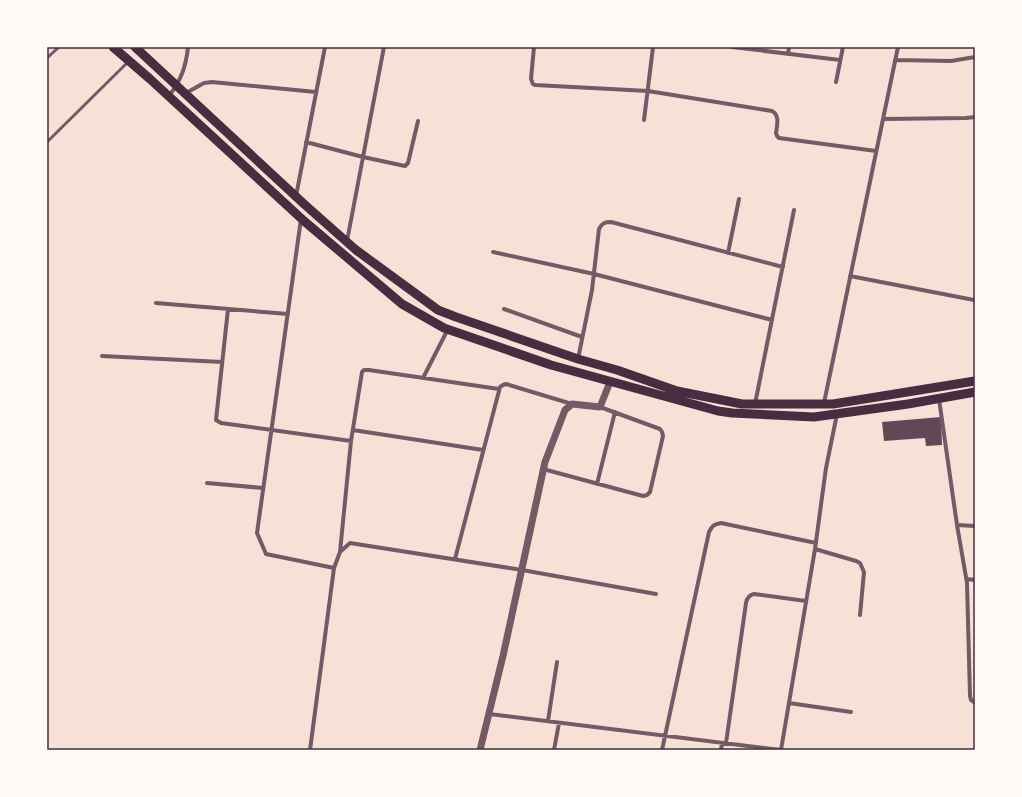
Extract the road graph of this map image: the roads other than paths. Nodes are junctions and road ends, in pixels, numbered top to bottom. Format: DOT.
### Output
graph roads {
  1 [pos="59,47"];
  2 [pos="114,47"];
  3 [pos="135,47"];
  4 [pos="188,47"];
  5 [pos="325,47"];
  6 [pos="384,47"];
  7 [pos="534,47"];
  8 [pos="653,47"];
  9 [pos="732,47"];
  10 [pos="789,47"];
  11 [pos="843,47"];
  12 [pos="898,47"];
  13 [pos="788,54"];
  14 [pos="975,57"];
  15 [pos="47,58"];
  16 [pos="840,60"];
  17 [pos="895,60"];
  18 [pos="130,61"];
  19 [pos="836,82"];
  20 [pos="177,86"];
  21 [pos="648,91"];
  22 [pos="316,92"];
  23 [pos="185,94"];
  24 [pos="169,96"];
  25 [pos="975,117"];
  26 [pos="644,120"];
  27 [pos="883,120"];
  28 [pos="418,121"];
  29 [pos="47,142"];
  30 [pos="306,142"];
  31 [pos="876,152"];
  32 [pos="363,157"];
  33 [pos="296,197"];
  34 [pos="740,199"];
  35 [pos="794,210"];
  36 [pos="318,217"];
  37 [pos="301,219"];
  38 [pos="314,230"];
  39 [pos="347,242"];
  40 [pos="493,252"];
  41 [pos="728,253"];
  42 [pos="783,267"];
  43 [pos="594,274"];
  44 [pos="850,276"];
  45 [pos="974,300"];
  46 [pos="156,303"];
  47 [pos="228,309"];
  48 [pos="504,309"];
  49 [pos="288,314"];
  50 [pos="772,320"];
  51 [pos="448,329"];
  52 [pos="582,337"];
  53 [pos="102,356"];
  54 [pos="578,359"];
  55 [pos="222,362"];
  56 [pos="423,378"];
  57 [pos="975,381"];
  58 [pos="610,382"];
  59 [pos="499,389"];
  60 [pos="975,392"];
  61 [pos="938,399"];
  62 [pos="572,404"];
  63 [pos="755,404"];
  64 [pos="824,404"];
  65 [pos="600,407"];
  66 [pos="615,412"];
  67 [pos="837,414"];
  68 [pos="272,430"];
  69 [pos="353,430"];
  70 [pos="351,441"];
  71 [pos="483,450"];
  72 [pos="543,469"];
  73 [pos="207,483"];
  74 [pos="597,484"];
  75 [pos="263,488"];
  76 [pos="957,525"];
  77 [pos="975,526"];
  78 [pos="816,543"];
  79 [pos="815,549"];
  80 [pos="340,552"];
  81 [pos="455,559"];
  82 [pos="334,568"];
  83 [pos="522,570"];
  84 [pos="967,579"];
  85 [pos="975,580"];
  86 [pos="656,594"];
  87 [pos="806,601"];
  88 [pos="860,615"];
  89 [pos="557,662"];
  90 [pos="789,703"];
  91 [pos="975,703"];
  92 [pos="851,712"];
  93 [pos="489,714"];
  94 [pos="548,721"];
  95 [pos="559,723"];
  96 [pos="665,736"];
  97 [pos="724,743"];
  98 [pos="310,750"];
  99 [pos="480,750"];
  100 [pos="554,750"];
  101 [pos="662,750"];
  102 [pos="721,750"];
  103 [pos="781,750"];
  1 -- 15 [label="lane"];
  2 -- 18 [label="main road"];
  3 -- 20 [label="main road"];
  4 -- 20 [label="street"];
  5 -- 22 [label="street"];
  6 -- 32 [label="street"];
  7 -- 21 [label="street"];
  8 -- 21 [label="street"];
  9 -- 13 [label="street"];
  10 -- 13 [label="street"];
  11 -- 16 [label="street"];
  12 -- 17 [label="street"];
  13 -- 16 [label="street"];
  14 -- 17 [label="street"];
  16 -- 19 [label="street"];
  17 -- 27 [label="street"];
  18 -- 24 [label="main road"];
  18 -- 29 [label="lane"];
  20 -- 23 [label="main road"];
  20 -- 24 [label="street"];
  21 -- 26 [label="street"];
  21 -- 31 [label="street"];
  22 -- 23 [label="street"];
  22 -- 30 [label="street"];
  23 -- 33 [label="main road"];
  24 -- 37 [label="main road"];
  25 -- 27 [label="street"];
  27 -- 31 [label="street"];
  28 -- 32 [label="street"];
  30 -- 32 [label="street"];
  30 -- 33 [label="street"];
  31 -- 44 [label="street"];
  32 -- 39 [label="street"];
  33 -- 36 [label="main road"];
  34 -- 41 [label="street"];
  35 -- 42 [label="street"];
  36 -- 38 [label="main road"];
  36 -- 39 [label="main road"];
  37 -- 38 [label="main road"];
  37 -- 49 [label="street"];
  38 -- 51 [label="main road"];
  39 -- 54 [label="main road"];
  40 -- 43 [label="street"];
  41 -- 42 [label="street"];
  41 -- 43 [label="street"];
  42 -- 50 [label="street"];
  43 -- 50 [label="street"];
  43 -- 52 [label="street"];
  44 -- 45 [label="street"];
  44 -- 64 [label="street"];
  46 -- 47 [label="street"];
  47 -- 49 [label="street"];
  47 -- 55 [label="street"];
  48 -- 52 [label="street"];
  49 -- 68 [label="street"];
  50 -- 63 [label="street"];
  51 -- 56 [label="street"];
  51 -- 58 [label="main road"];
  52 -- 54 [label="street"];
  53 -- 55 [label="street"];
  54 -- 63 [label="main road"];
  55 -- 68 [label="street"];
  56 -- 59 [label="street"];
  56 -- 69 [label="street"];
  57 -- 64 [label="main road"];
  58 -- 65 [label="street"];
  58 -- 67 [label="main road"];
  59 -- 62 [label="street"];
  59 -- 71 [label="street"];
  60 -- 61 [label="main road"];
  61 -- 67 [label="main road"];
  61 -- 76 [label="street"];
  62 -- 65 [label="street"];
  62 -- 72 [label="street"];
  63 -- 64 [label="main road"];
  65 -- 66 [label="street"];
  66 -- 74 [label="street"];
  66 -- 74 [label="street"];
  67 -- 78 [label="street"];
  68 -- 70 [label="street"];
  68 -- 75 [label="street"];
  69 -- 70 [label="street"];
  69 -- 71 [label="street"];
  70 -- 80 [label="street"];
  71 -- 81 [label="street"];
  72 -- 74 [label="street"];
  72 -- 83 [label="street"];
  73 -- 75 [label="street"];
  75 -- 82 [label="street"];
  76 -- 77 [label="street"];
  76 -- 84 [label="street"];
  78 -- 79 [label="street"];
  78 -- 96 [label="street"];
  79 -- 87 [label="street"];
  79 -- 88 [label="street"];
  80 -- 81 [label="street"];
  80 -- 82 [label="street"];
  81 -- 83 [label="street"];
  82 -- 98 [label="street"];
  83 -- 86 [label="street"];
  83 -- 93 [label="street"];
  84 -- 85 [label="street"];
  84 -- 91 [label="street"];
  87 -- 90 [label="street"];
  87 -- 97 [label="street"];
  89 -- 94 [label="street"];
  90 -- 92 [label="street"];
  90 -- 103 [label="street"];
  93 -- 94 [label="street"];
  93 -- 99 [label="street"];
  94 -- 95 [label="street"];
  95 -- 96 [label="street"];
  95 -- 100 [label="street"];
  96 -- 97 [label="street"];
  96 -- 101 [label="street"];
  97 -- 102 [label="street"];
  97 -- 103 [label="street"];
}
